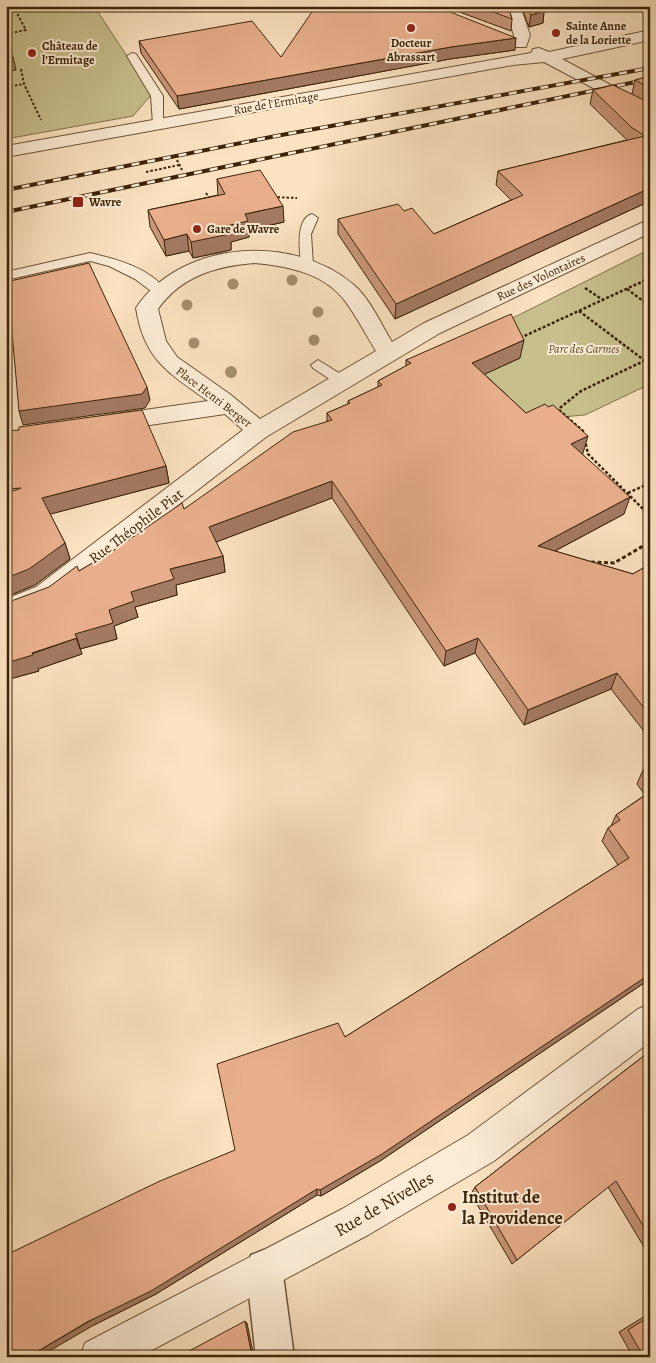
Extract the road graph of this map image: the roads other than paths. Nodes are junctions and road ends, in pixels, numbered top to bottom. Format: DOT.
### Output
graph roads {
  1 [pos="512,6"];
  2 [pos="650,35"];
  3 [pos="504,36"];
  4 [pos="520,42"];
  5 [pos="132,56"];
  6 [pos="547,57"];
  7 [pos="650,114"];
  8 [pos="159,124"];
  9 [pos="6,152"];
  10 [pos="312,218"];
  11 [pos="650,225"];
  12 [pos="307,265"];
  13 [pos="6,276"];
  14 [pos="160,291"];
  15 [pos="432,328"];
  16 [pos="388,353"];
  17 [pos="318,365"];
  18 [pos="342,381"];
  19 [pos="229,406"];
  20 [pos="92,425"];
  21 [pos="258,431"];
  22 [pos="6,610"];
  23 [pos="650,1021"];
  24 [pos="264,1268"];
  25 [pos="99,1357"];
  26 [pos="275,1357"];
  1 -- 4 [label="street"];
  2 -- 6 [label="street, Rue de l'Ermitage"];
  3 -- 4 [label="street"];
  4 -- 6 [label="street"];
  5 -- 8 [label="lane"];
  6 -- 7 [label="street"];
  6 -- 8 [label="street, Rue de l'Ermitage"];
  8 -- 9 [label="street, Rue de l'Ermitage"];
  10 -- 12 [label="lane"];
  11 -- 15 [label="street, Rue des Volontaires"];
  12 -- 14 [label="street, Place Henri Berger"];
  12 -- 16 [label="street, Place Henri Berger"];
  13 -- 14 [label="lane"];
  14 -- 19 [label="street, Place Henri Berger"];
  15 -- 16 [label="street, Place Henri Berger"];
  16 -- 18 [label="street, Place Henri Berger"];
  17 -- 18 [label="lane"];
  18 -- 21 [label="street, Place Henri Berger"];
  19 -- 20 [label="street"];
  19 -- 21 [label="street, Place Henri Berger"];
  21 -- 22 [label="street, Rue Théophile Piat"];
  23 -- 24 [label="street, Rue de Nivelles"];
  24 -- 25 [label="street, Rue de Nivelles"];
  24 -- 26 [label="street"];
}
